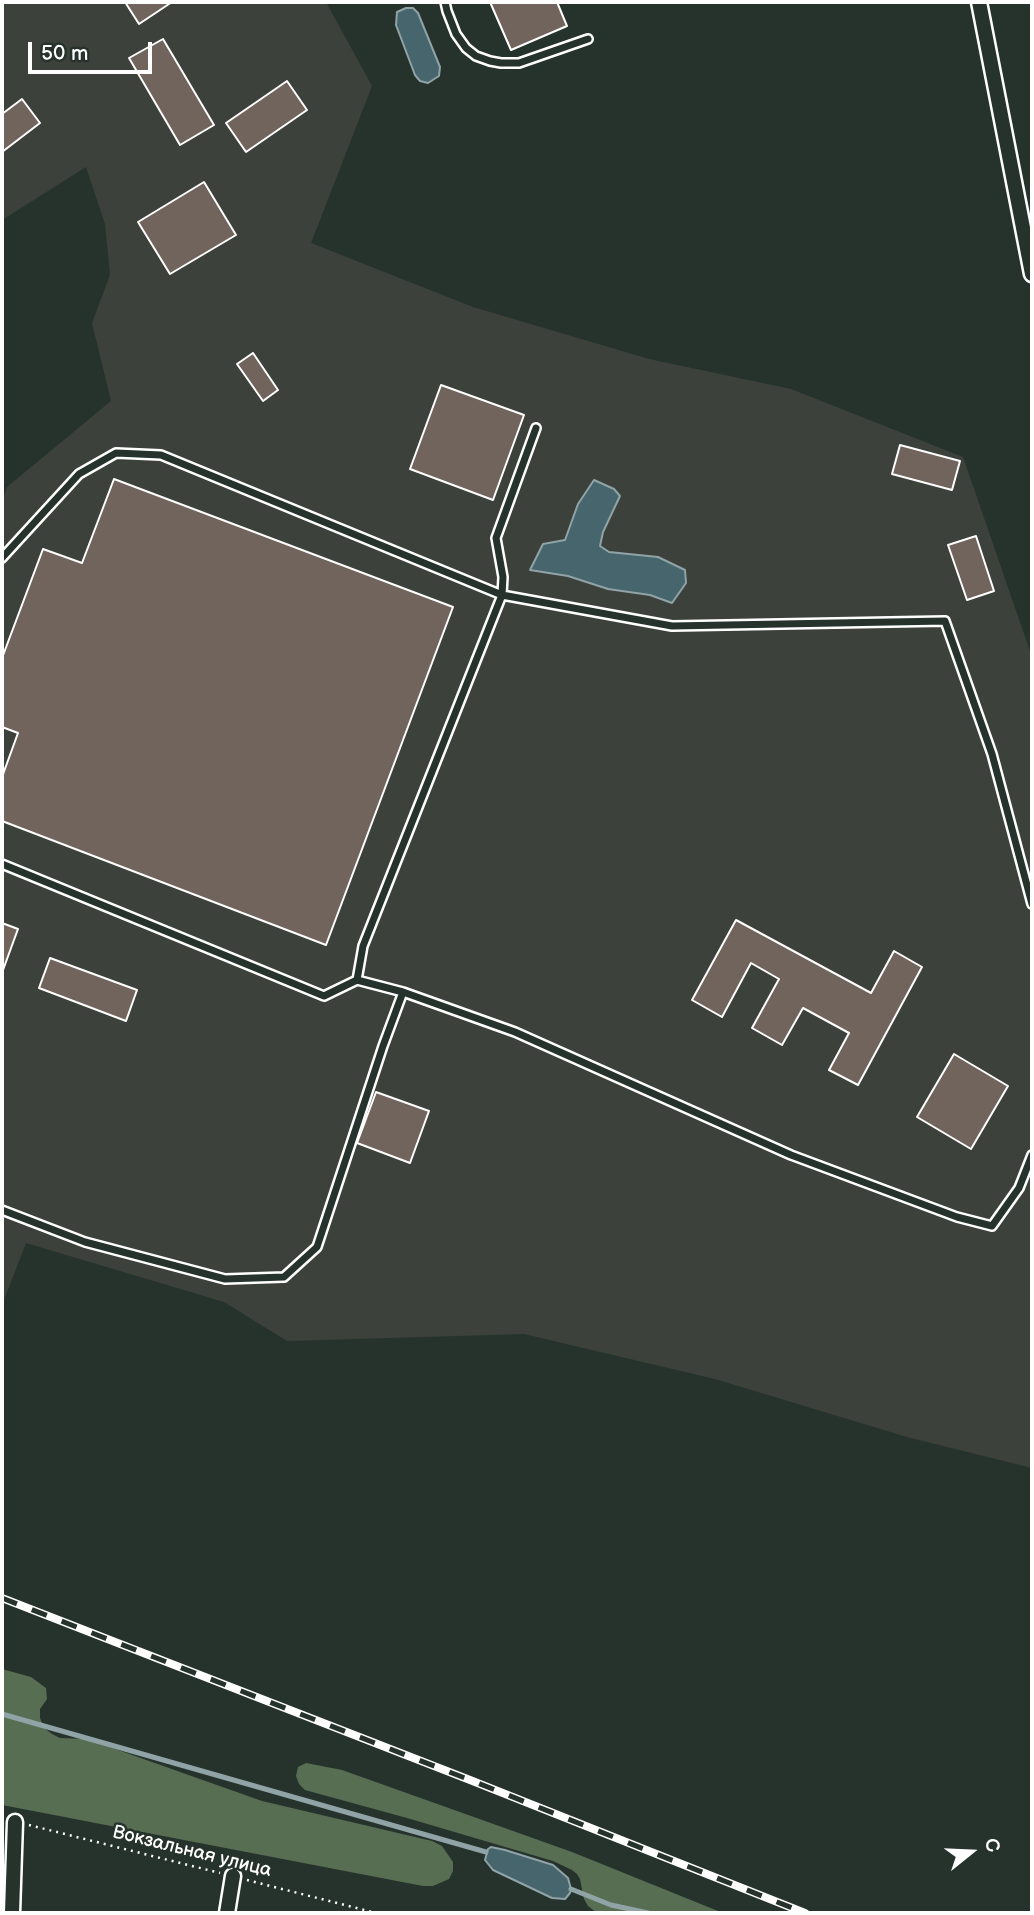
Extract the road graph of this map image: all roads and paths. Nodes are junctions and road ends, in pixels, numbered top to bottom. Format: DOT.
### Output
graph roads {
  1 [pos="446,2"];
  2 [pos="979,2"];
  3 [pos="588,39"];
  4 [pos="1032,274"];
  5 [pos="536,428"];
  6 [pos="2,558"];
  7 [pos="502,595"];
  8 [pos="2,864"];
  9 [pos="1032,904"];
  10 [pos="357,980"];
  11 [pos="403,992"];
  12 [pos="1032,1155"];
  13 [pos="2,1210"];
  14 [pos="15,1822"];
  15 [pos="233,1876"];
  16 [pos="12,1913"];
  17 [pos="228,1913"];
  18 [pos="376,1913"];
  1 -- 3 [label="lane"];
  2 -- 4 [label="street"];
  5 -- 7 [label="lane"];
  6 -- 7 [label="lane"];
  7 -- 9 [label="lane"];
  7 -- 10 [label="lane"];
  8 -- 10 [label="lane"];
  10 -- 11 [label="lane"];
  11 -- 12 [label="lane"];
  11 -- 13 [label="lane"];
  14 -- 15 [label="path, Вокзальная улица"];
  14 -- 16 [label="street"];
  15 -- 17 [label="street"];
  15 -- 18 [label="path, Вокзальная улица"];
}
